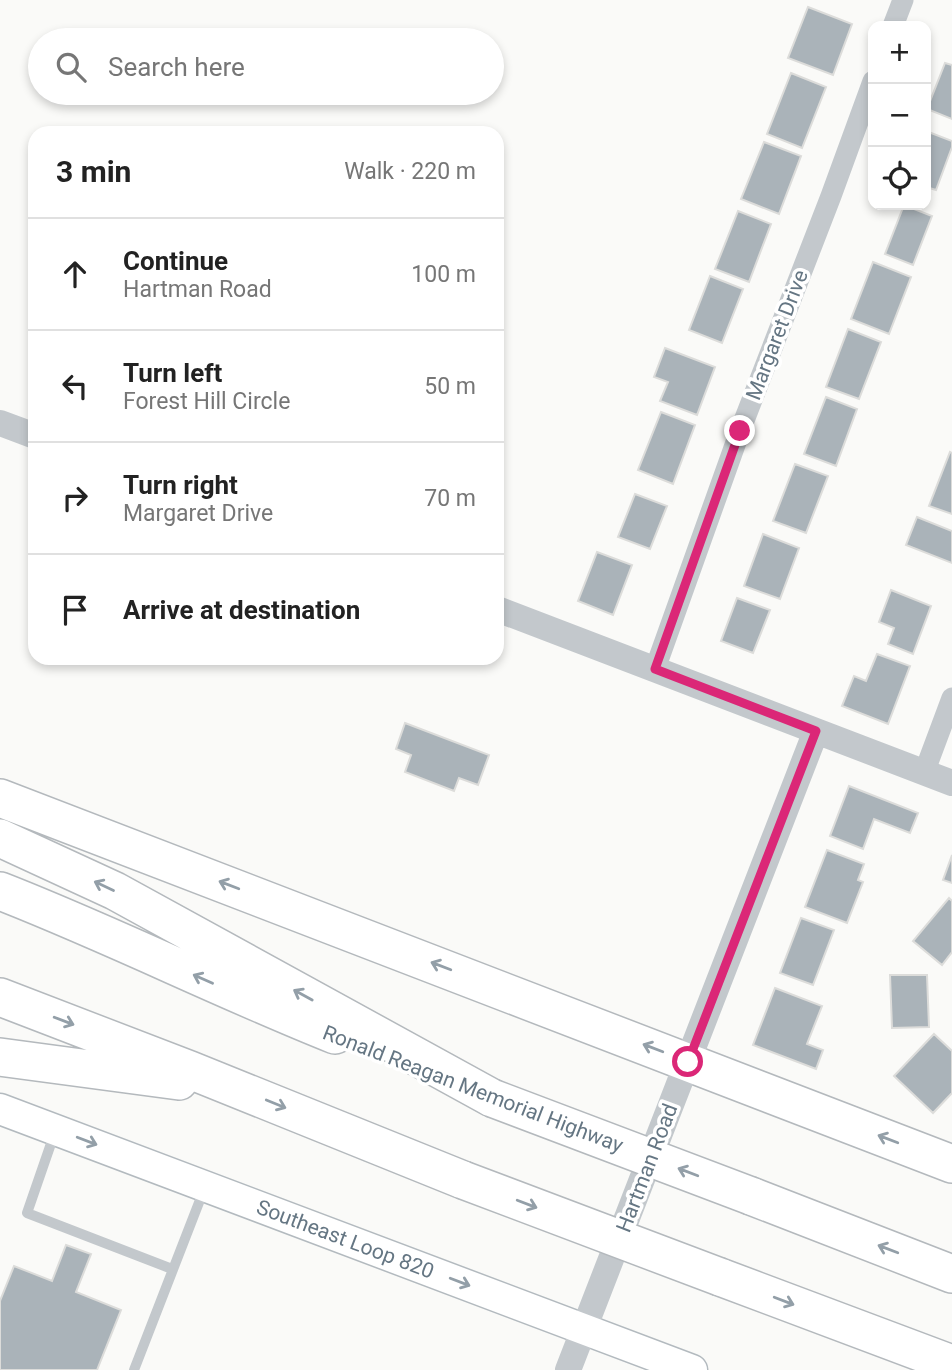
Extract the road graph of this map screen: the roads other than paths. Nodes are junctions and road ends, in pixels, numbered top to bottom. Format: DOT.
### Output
graph roads {
  1 [pos="903,0"];
  2 [pos="895,21"];
  3 [pos="872,84"];
  4 [pos="0,423"];
  5 [pos="28,433"];
  6 [pos="504,612"];
  7 [pos="655,669"];
  8 [pos="952,698"];
  9 [pos="816,731"];
  10 [pos="924,773"];
  11 [pos="952,783"];
  12 [pos="0,798"];
  13 [pos="0,838"];
  14 [pos="0,891"];
  15 [pos="0,997"];
  16 [pos="0,1056"];
  17 [pos="688,1062"];
  18 [pos="239,1089"];
  19 [pos="492,1098"];
  20 [pos="0,1109"];
  21 [pos="56,1130"];
  22 [pos="952,1164"];
  23 [pos="205,1186"];
  24 [pos="172,1269"];
  25 [pos="952,1274"];
  26 [pos="584,1328"];
  27 [pos="952,1364"];
  28 [pos="134,1370"];
  29 [pos="568,1370"];
  30 [pos="692,1370"];
  1 -- 2 [label="street"];
  3 -- 7 [label="street, Margaret Drive"];
  4 -- 5 [label="street"];
  6 -- 7 [label="street"];
  7 -- 9 [label="street"];
  8 -- 10 [label="street"];
  9 -- 10 [label="street"];
  9 -- 17 [label="street, Hartman Road"];
  10 -- 11 [label="street"];
  17 -- 12 [label="highway, one-way"];
  19 -- 13 [label="highway, one-way"];
  19 -- 14 [label="highway, Ronald Reagan Memorial Highway, one-way"];
  15 -- 18 [label="highway, one-way"];
  16 -- 18 [label="highway"];
  22 -- 17 [label="highway, one-way"];
  17 -- 26 [label="street, Hartman Road"];
  18 -- 27 [label="highway, one-way, bridge"];
  25 -- 19 [label="highway, Ronald Reagan Memorial Highway, one-way, bridge"];
  20 -- 21 [label="main road, Southeast Loop 820"];
  21 -- 23 [label="main road, Southeast Loop 820, one-way"];
  21 -- 24 [label="lane"];
  23 -- 24 [label="lane"];
  23 -- 26 [label="main road, Southeast Loop 820, one-way"];
  24 -- 28 [label="lane"];
  26 -- 29 [label="street, Hartman Road"];
  26 -- 30 [label="main road, Southeast Loop 820"];
}
